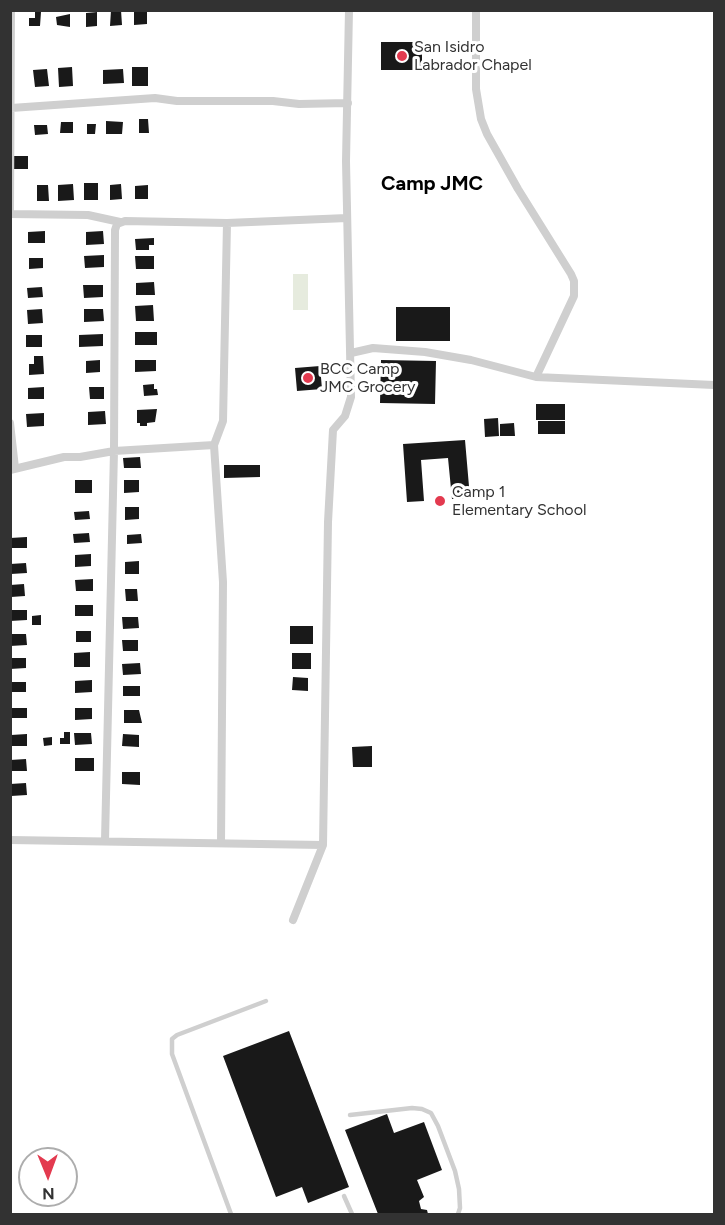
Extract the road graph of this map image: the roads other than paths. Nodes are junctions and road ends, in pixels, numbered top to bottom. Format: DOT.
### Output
graph roads {
  1 [pos="10,10"];
  2 [pos="349,10"];
  3 [pos="476,10"];
  4 [pos="348,103"];
  5 [pos="11,108"];
  6 [pos="10,212"];
  7 [pos="347,218"];
  8 [pos="120,222"];
  9 [pos="227,224"];
  10 [pos="351,353"];
  11 [pos="536,376"];
  12 [pos="714,385"];
  13 [pos="10,423"];
  14 [pos="214,445"];
  15 [pos="114,451"];
  16 [pos="13,469"];
  17 [pos="10,840"];
  18 [pos="105,840"];
  19 [pos="221,843"];
  20 [pos="323,845"];
  21 [pos="293,920"];
  22 [pos="266,1001"];
  23 [pos="350,1115"];
  24 [pos="344,1196"];
  25 [pos="231,1215"];
  26 [pos="352,1215"];
  27 [pos="459,1215"];
  1 -- 5 [label="street"];
  2 -- 4 [label="street"];
  3 -- 11 [label="street"];
  4 -- 5 [label="street"];
  4 -- 7 [label="street"];
  5 -- 6 [label="street"];
  6 -- 8 [label="street"];
  7 -- 9 [label="street"];
  7 -- 10 [label="street"];
  8 -- 9 [label="street"];
  8 -- 15 [label="street"];
  9 -- 14 [label="street"];
  10 -- 11 [label="street"];
  10 -- 20 [label="street"];
  11 -- 12 [label="street"];
  13 -- 16 [label="street"];
  14 -- 15 [label="street"];
  14 -- 19 [label="street"];
  15 -- 16 [label="street"];
  15 -- 18 [label="street"];
  17 -- 18 [label="street"];
  18 -- 19 [label="street"];
  19 -- 20 [label="street"];
  20 -- 21 [label="street"];
  22 -- 25 [label="lane"];
  23 -- 27 [label="lane"];
  24 -- 26 [label="lane"];
}
